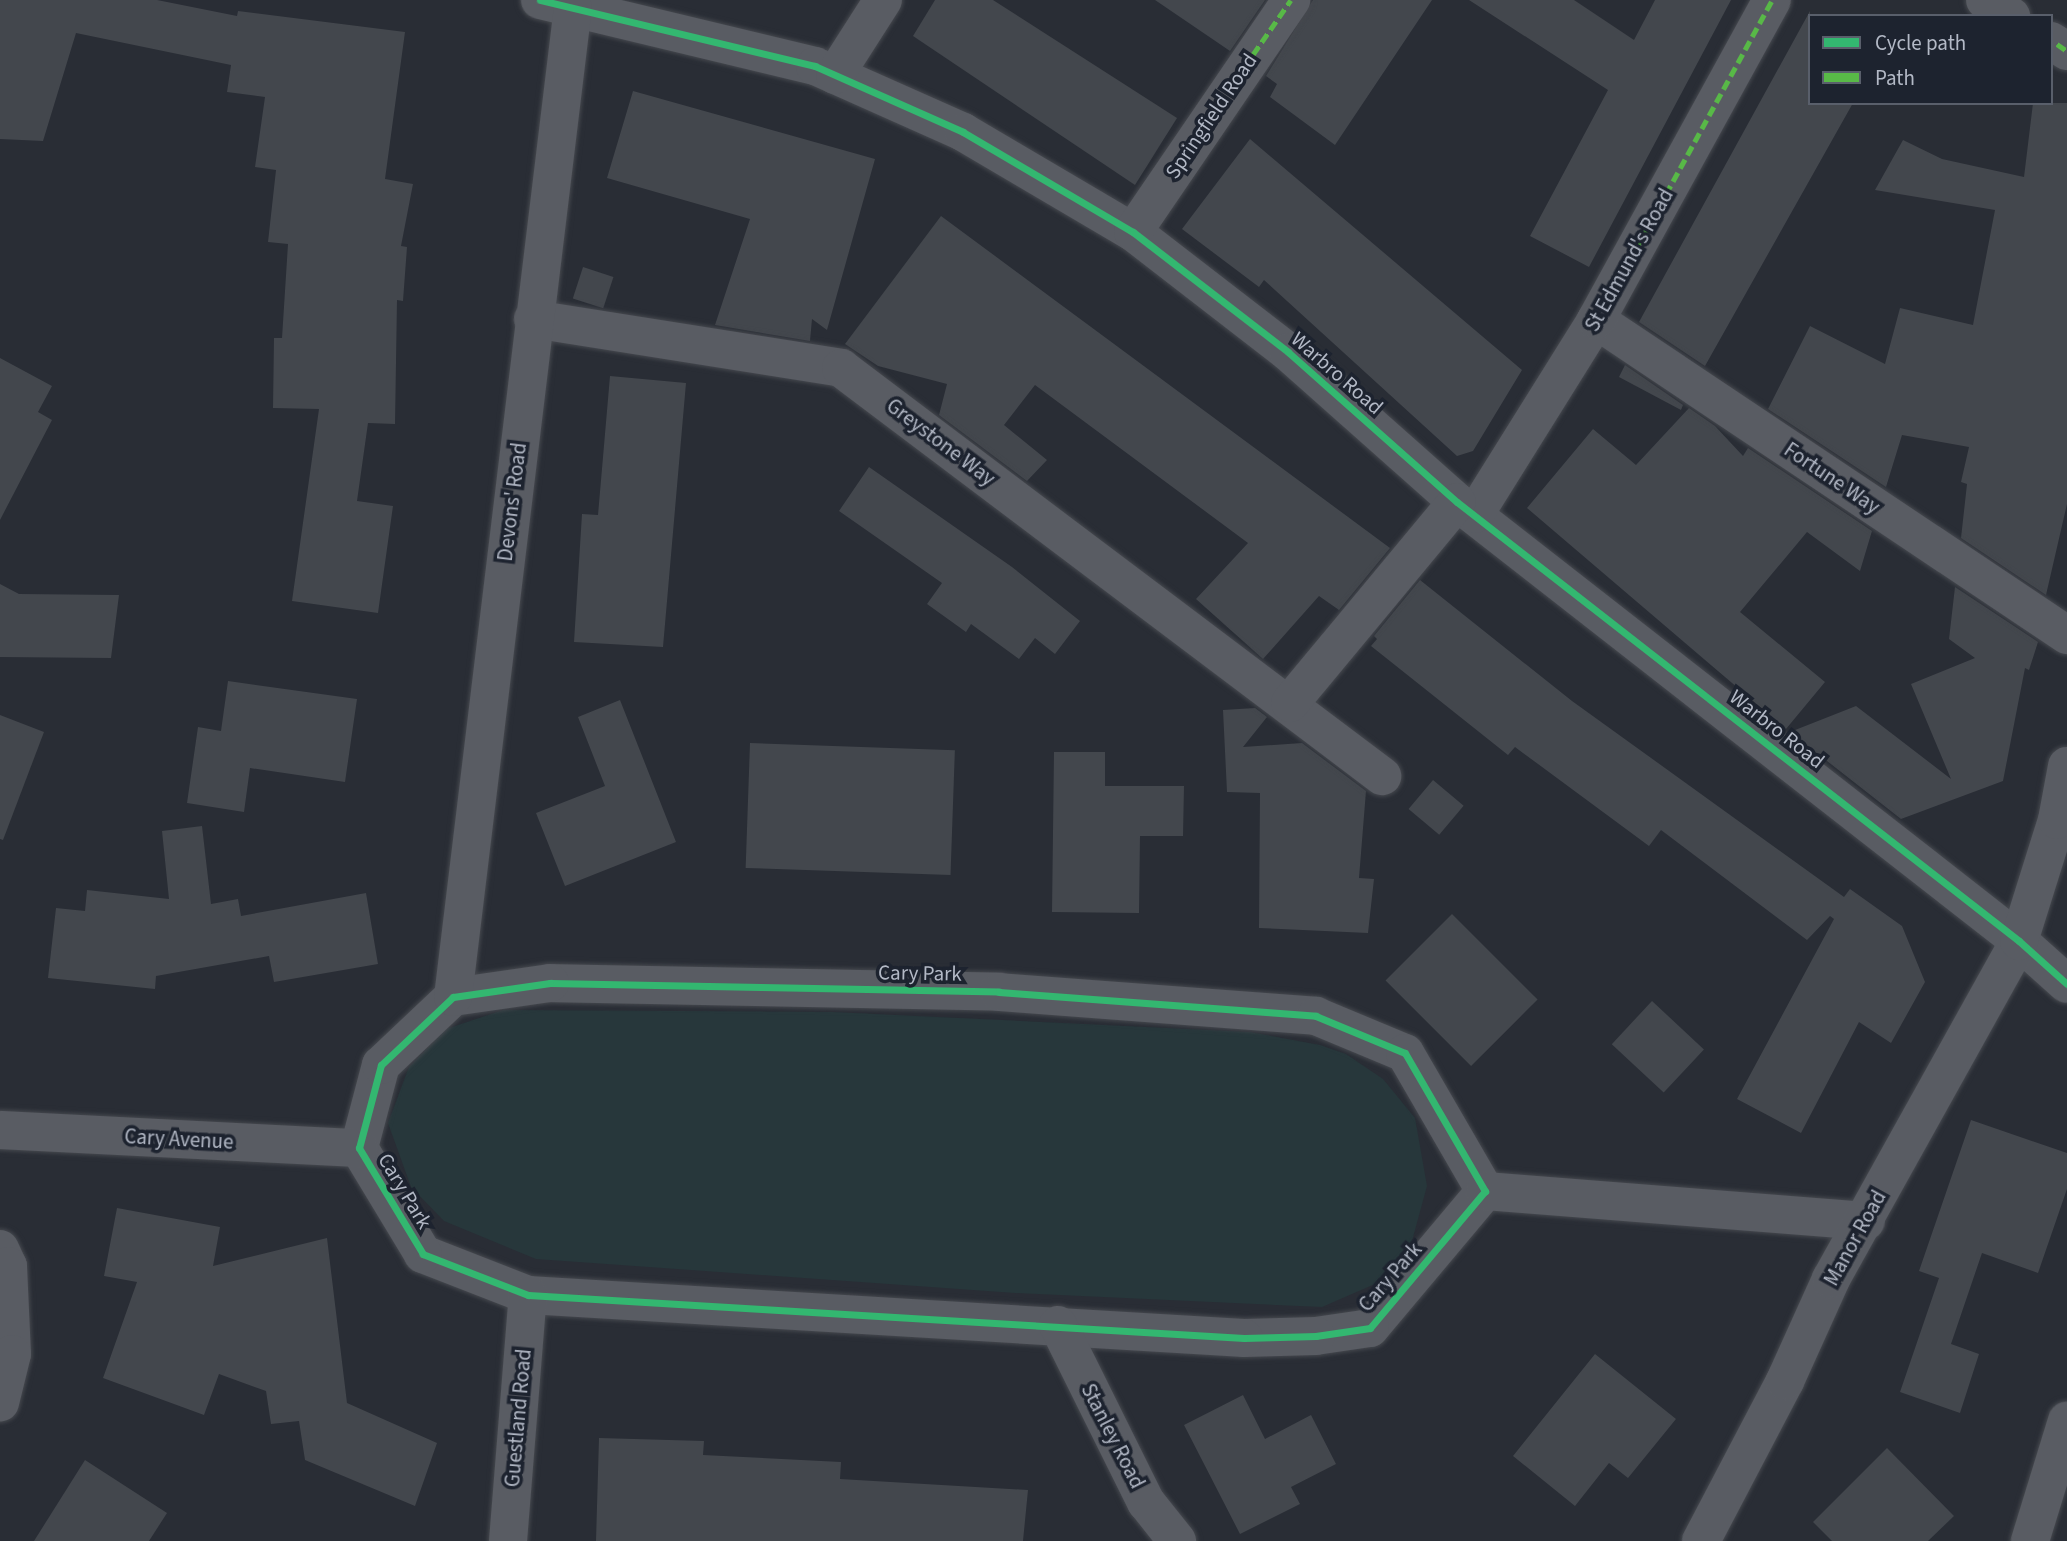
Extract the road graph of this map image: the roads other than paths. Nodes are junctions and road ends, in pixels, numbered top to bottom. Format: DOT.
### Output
graph roads {
  1 [pos="883,0"];
  2 [pos="1291,0"];
  3 [pos="1772,0"];
  4 [pos="1985,0"];
  5 [pos="556,4"];
  6 [pos="2008,14"];
  7 [pos="835,75"];
  8 [pos="1133,232"];
  9 [pos="533,318"];
  10 [pos="1597,320"];
  11 [pos="1466,508"];
  12 [pos="2067,635"];
  13 [pos="1290,703"];
  14 [pos="2067,766"];
  15 [pos="1382,776"];
  16 [pos="2019,941"];
  17 [pos="2067,984"];
  18 [pos="453,997"];
  19 [pos="0,1130"];
  20 [pos="359,1148"];
  21 [pos="1485,1191"];
  22 [pos="1866,1221"];
  23 [pos="0,1248"];
  24 [pos="528,1295"];
  25 [pos="1058,1325"];
  26 [pos="0,1404"];
  27 [pos="2067,1422"];
  28 [pos="508,1541"];
  29 [pos="1177,1541"];
  30 [pos="1701,1541"];
  31 [pos="2030,1541"];
  1 -- 7 [label="street"];
  2 -- 8 [label="street, Springfield Road"];
  3 -- 10 [label="street, St Edmund's Road"];
  4 -- 6 [label="street"];
  5 -- 7 [label="street, Warbro Road"];
  5 -- 9 [label="street, Devons' Road"];
  7 -- 8 [label="street, Warbro Road"];
  8 -- 11 [label="street, Warbro Road"];
  9 -- 13 [label="street, Greystone Way"];
  9 -- 18 [label="street, Devons' Road"];
  10 -- 11 [label="street, St Edmund's Road"];
  10 -- 12 [label="street, Fortune Way"];
  11 -- 13 [label="street"];
  11 -- 16 [label="street, Warbro Road"];
  13 -- 15 [label="street, Greystone Way"];
  14 -- 16 [label="street, Manor Road"];
  16 -- 17 [label="street, Warbro Road"];
  16 -- 22 [label="street, Manor Road"];
  18 -- 20 [label="street, Cary Park"];
  18 -- 21 [label="street, Cary Park"];
  19 -- 20 [label="street, Cary Avenue"];
  20 -- 24 [label="street, Cary Park"];
  21 -- 22 [label="street"];
  21 -- 25 [label="street, Cary Park"];
  22 -- 30 [label="street, Manor Road"];
  23 -- 26 [label="street"];
  24 -- 25 [label="street, Cary Park"];
  24 -- 28 [label="street, Guestland Road"];
  25 -- 29 [label="street, Stanley Road"];
  27 -- 31 [label="street"];
}
